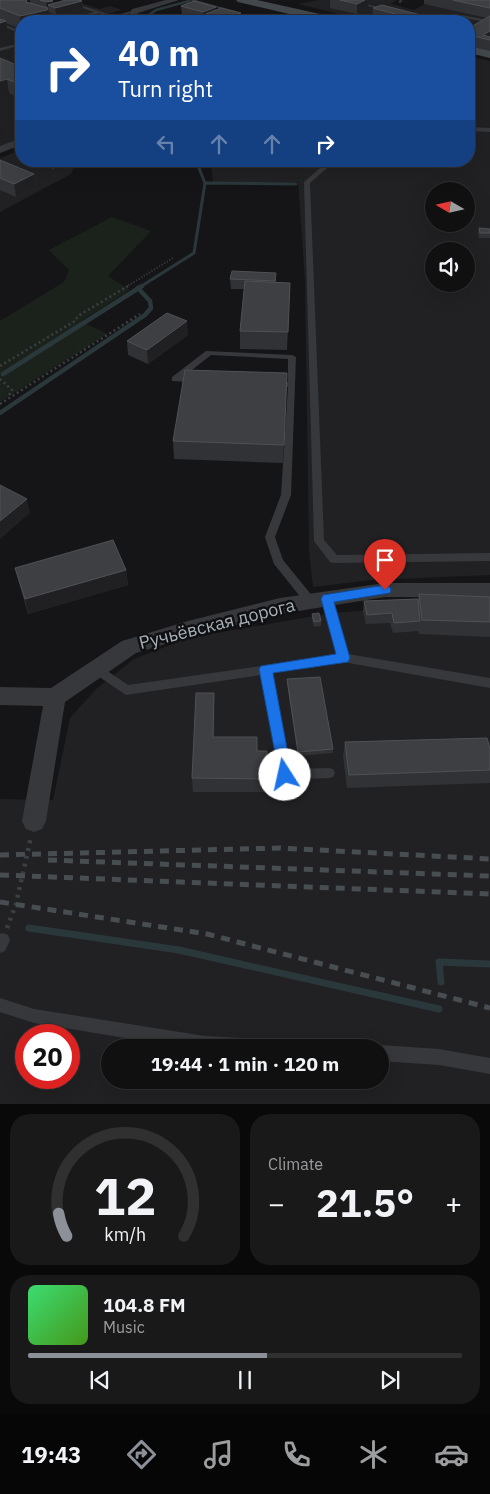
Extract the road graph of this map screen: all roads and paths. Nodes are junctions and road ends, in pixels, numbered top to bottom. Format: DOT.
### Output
graph roads {
  1 [pos="176,0"];
  2 [pos="191,0"];
  3 [pos="242,0"];
  4 [pos="263,0"];
  5 [pos="344,0"];
  6 [pos="82,6"];
  7 [pos="386,9"];
  8 [pos="48,11"];
  9 [pos="135,11"];
  10 [pos="98,12"];
  11 [pos="394,12"];
  12 [pos="241,13"];
  13 [pos="45,15"];
  14 [pos="87,15"];
  15 [pos="108,15"];
  16 [pos="122,15"];
  17 [pos="133,15"];
  18 [pos="308,15"];
  19 [pos="333,15"];
  20 [pos="370,15"];
  21 [pos="487,21"];
  22 [pos="2,24"];
  23 [pos="477,25"];
  24 [pos="15,29"];
  25 [pos="15,46"];
  26 [pos="0,50"];
  27 [pos="475,50"];
  28 [pos="475,54"];
  29 [pos="490,54"];
  30 [pos="490,58"];
  31 [pos="475,129"];
  32 [pos="490,130"];
  33 [pos="15,144"];
  34 [pos="0,150"];
  35 [pos="325,167"];
  36 [pos="173,258"];
  37 [pos="140,314"];
  38 [pos="0,366"];
  39 [pos="0,379"];
  40 [pos="292,385"];
  41 [pos="7,399"];
  42 [pos="0,404"];
  43 [pos="490,557"];
  44 [pos="490,590"];
  45 [pos="318,600"];
  46 [pos="343,658"];
  47 [pos="96,669"];
  48 [pos="266,669"];
  49 [pos="490,683"];
  50 [pos="0,696"];
  51 [pos="54,697"];
  52 [pos="329,773"];
  53 [pos="34,821"];
  54 [pos="1,943"];
  55 [pos="0,1005"];
  56 [pos="180,1039"];
  57 [pos="389,1054"];
  58 [pos="490,1066"];
  1 -- 9 [label="street"];
  2 -- 12 [label="lane"];
  3 -- 18 [label="main road"];
  4 -- 19 [label="main road"];
  5 -- 7 [label="lane"];
  6 -- 10 [label="lane"];
  7 -- 11 [label="lane"];
  7 -- 20 [label="lane"];
  8 -- 13 [label="path"];
  9 -- 16 [label="lane"];
  9 -- 17 [label="street"];
  10 -- 14 [label="lane"];
  10 -- 15 [label="lane"];
  21 -- 23 [label="lane"];
  22 -- 24 [label="lane"];
  25 -- 26 [label="lane"];
  27 -- 29 [label="main road"];
  28 -- 30 [label="main road"];
  31 -- 32 [label="lane"];
  33 -- 34 [label="street"];
  35 -- 43 [label="lane"];
  36 -- 38 [label="path"];
  37 -- 41 [label="path"];
  39 -- 41 [label="path"];
  40 -- 40 [label="lane"];
  40 -- 45 [label="lane"];
  41 -- 42 [label="path"];
  44 -- 45 [label="street, Ручьёвская дорога"];
  45 -- 46 [label="lane"];
  45 -- 47 [label="street, Ручьёвская дорога"];
  46 -- 48 [label="lane"];
  46 -- 49 [label="lane"];
  47 -- 48 [label="lane"];
  47 -- 51 [label="street, Ручьёвская дорога"];
  48 -- 52 [label="lane"];
  50 -- 51 [label="street"];
  51 -- 53 [label="street"];
  53 -- 54 [label="path"];
  55 -- 56 [label="lane"];
  57 -- 58 [label="lane"];
}
